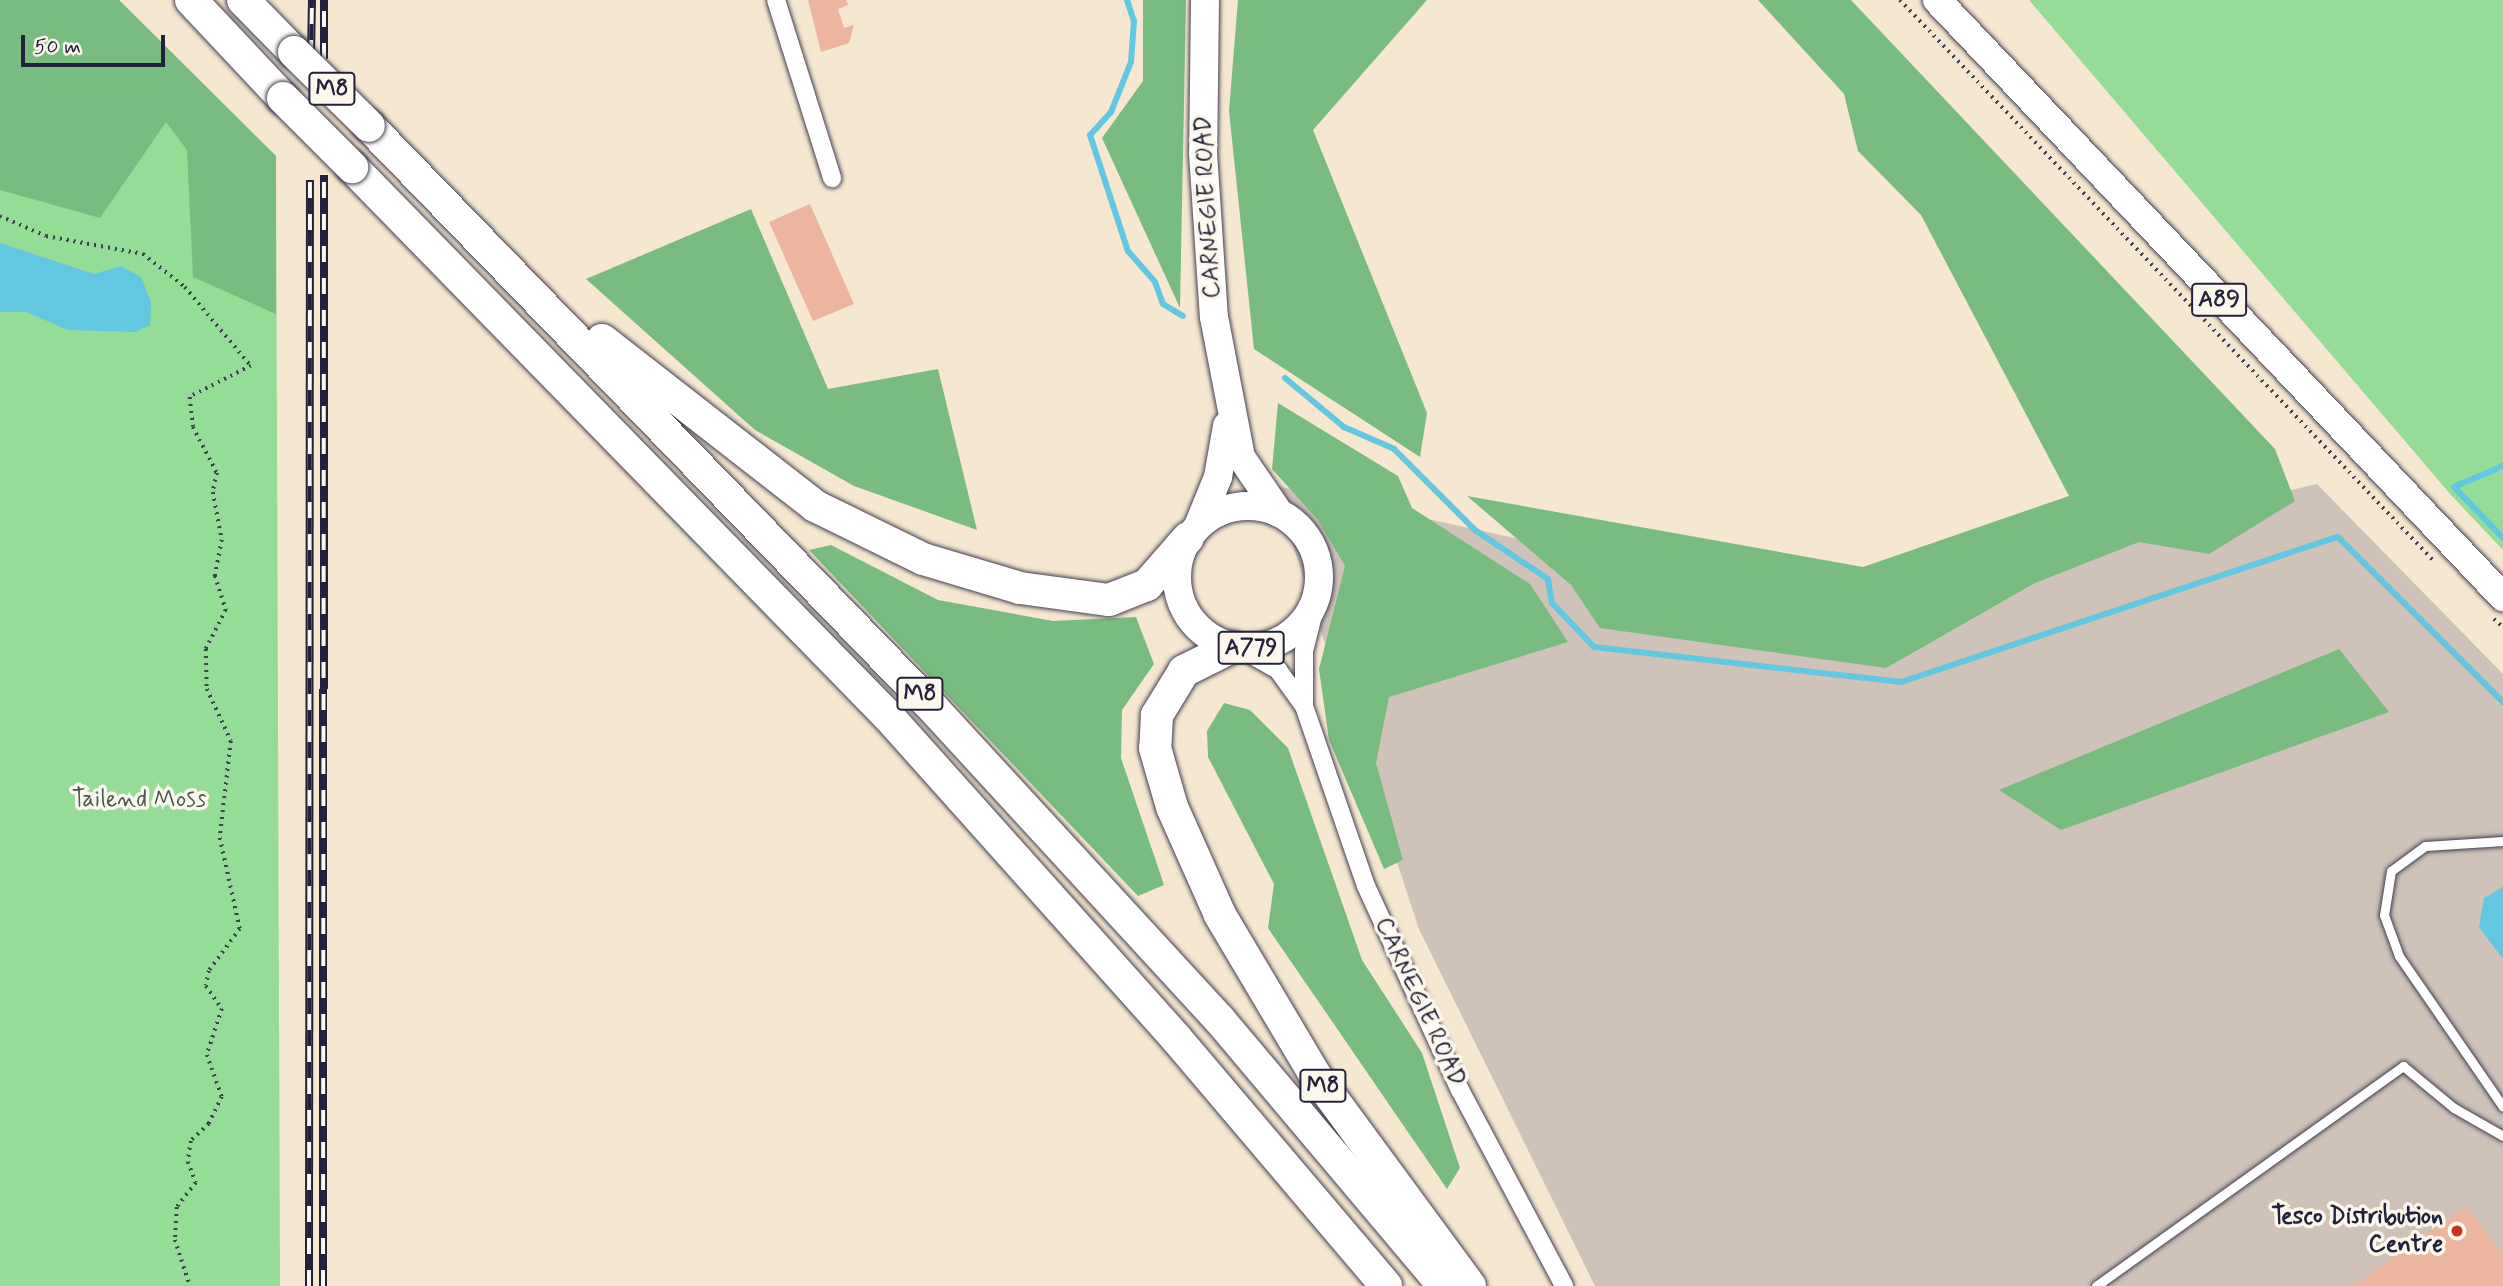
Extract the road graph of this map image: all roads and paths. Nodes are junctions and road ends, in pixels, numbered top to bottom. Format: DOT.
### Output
graph roads {
  1 [pos="191,0"];
  2 [pos="243,0"];
  3 [pos="776,0"];
  4 [pos="1205,0"];
  5 [pos="1900,0"];
  6 [pos="1937,0"];
  7 [pos="832,178"];
  8 [pos="0,216"];
  9 [pos="495,253"];
  10 [pos="1228,413"];
  11 [pos="1279,513"];
  12 [pos="1193,532"];
  13 [pos="2443,570"];
  14 [pos="1318,595"];
  15 [pos="2493,602"];
  16 [pos="2503,627"];
  17 [pos="1237,648"];
  18 [pos="1304,706"];
  19 [pos="2503,841"];
  20 [pos="2503,1107"];
  21 [pos="2503,1136"];
  22 [pos="190,1286"];
  23 [pos="1386,1286"];
  24 [pos="1444,1286"];
  25 [pos="1470,1286"];
  26 [pos="1564,1286"];
  27 [pos="2096,1286"];
  1 -- 23 [label="highway, M8, bridge"];
  2 -- 9 [label="highway, M8, bridge"];
  3 -- 7 [label="street"];
  4 -- 10 [label="main road, CARNEGIE ROAD / A779"];
  5 -- 13 [label="path"];
  6 -- 15 [label="main road, A89"];
  8 -- 22 [label="path"];
  9 -- 12 [label="highway, M8"];
  9 -- 24 [label="highway, M8"];
  10 -- 11 [label="main road, CARNEGIE ROAD / A779"];
  10 -- 12 [label="main road, CARNEGIE ROAD / A779"];
  11 -- 12 [label="main road"];
  11 -- 14 [label="main road, A779"];
  12 -- 17 [label="main road, A779"];
  14 -- 17 [label="main road, A779"];
  14 -- 18 [label="street, CARNEGIE ROAD"];
  15 -- 16 [label="path"];
  17 -- 18 [label="street, CARNEGIE ROAD"];
  17 -- 25 [label="highway, M8"];
  18 -- 26 [label="street, CARNEGIE ROAD"];
  19 -- 20 [label="lane"];
  21 -- 27 [label="lane"];
}
